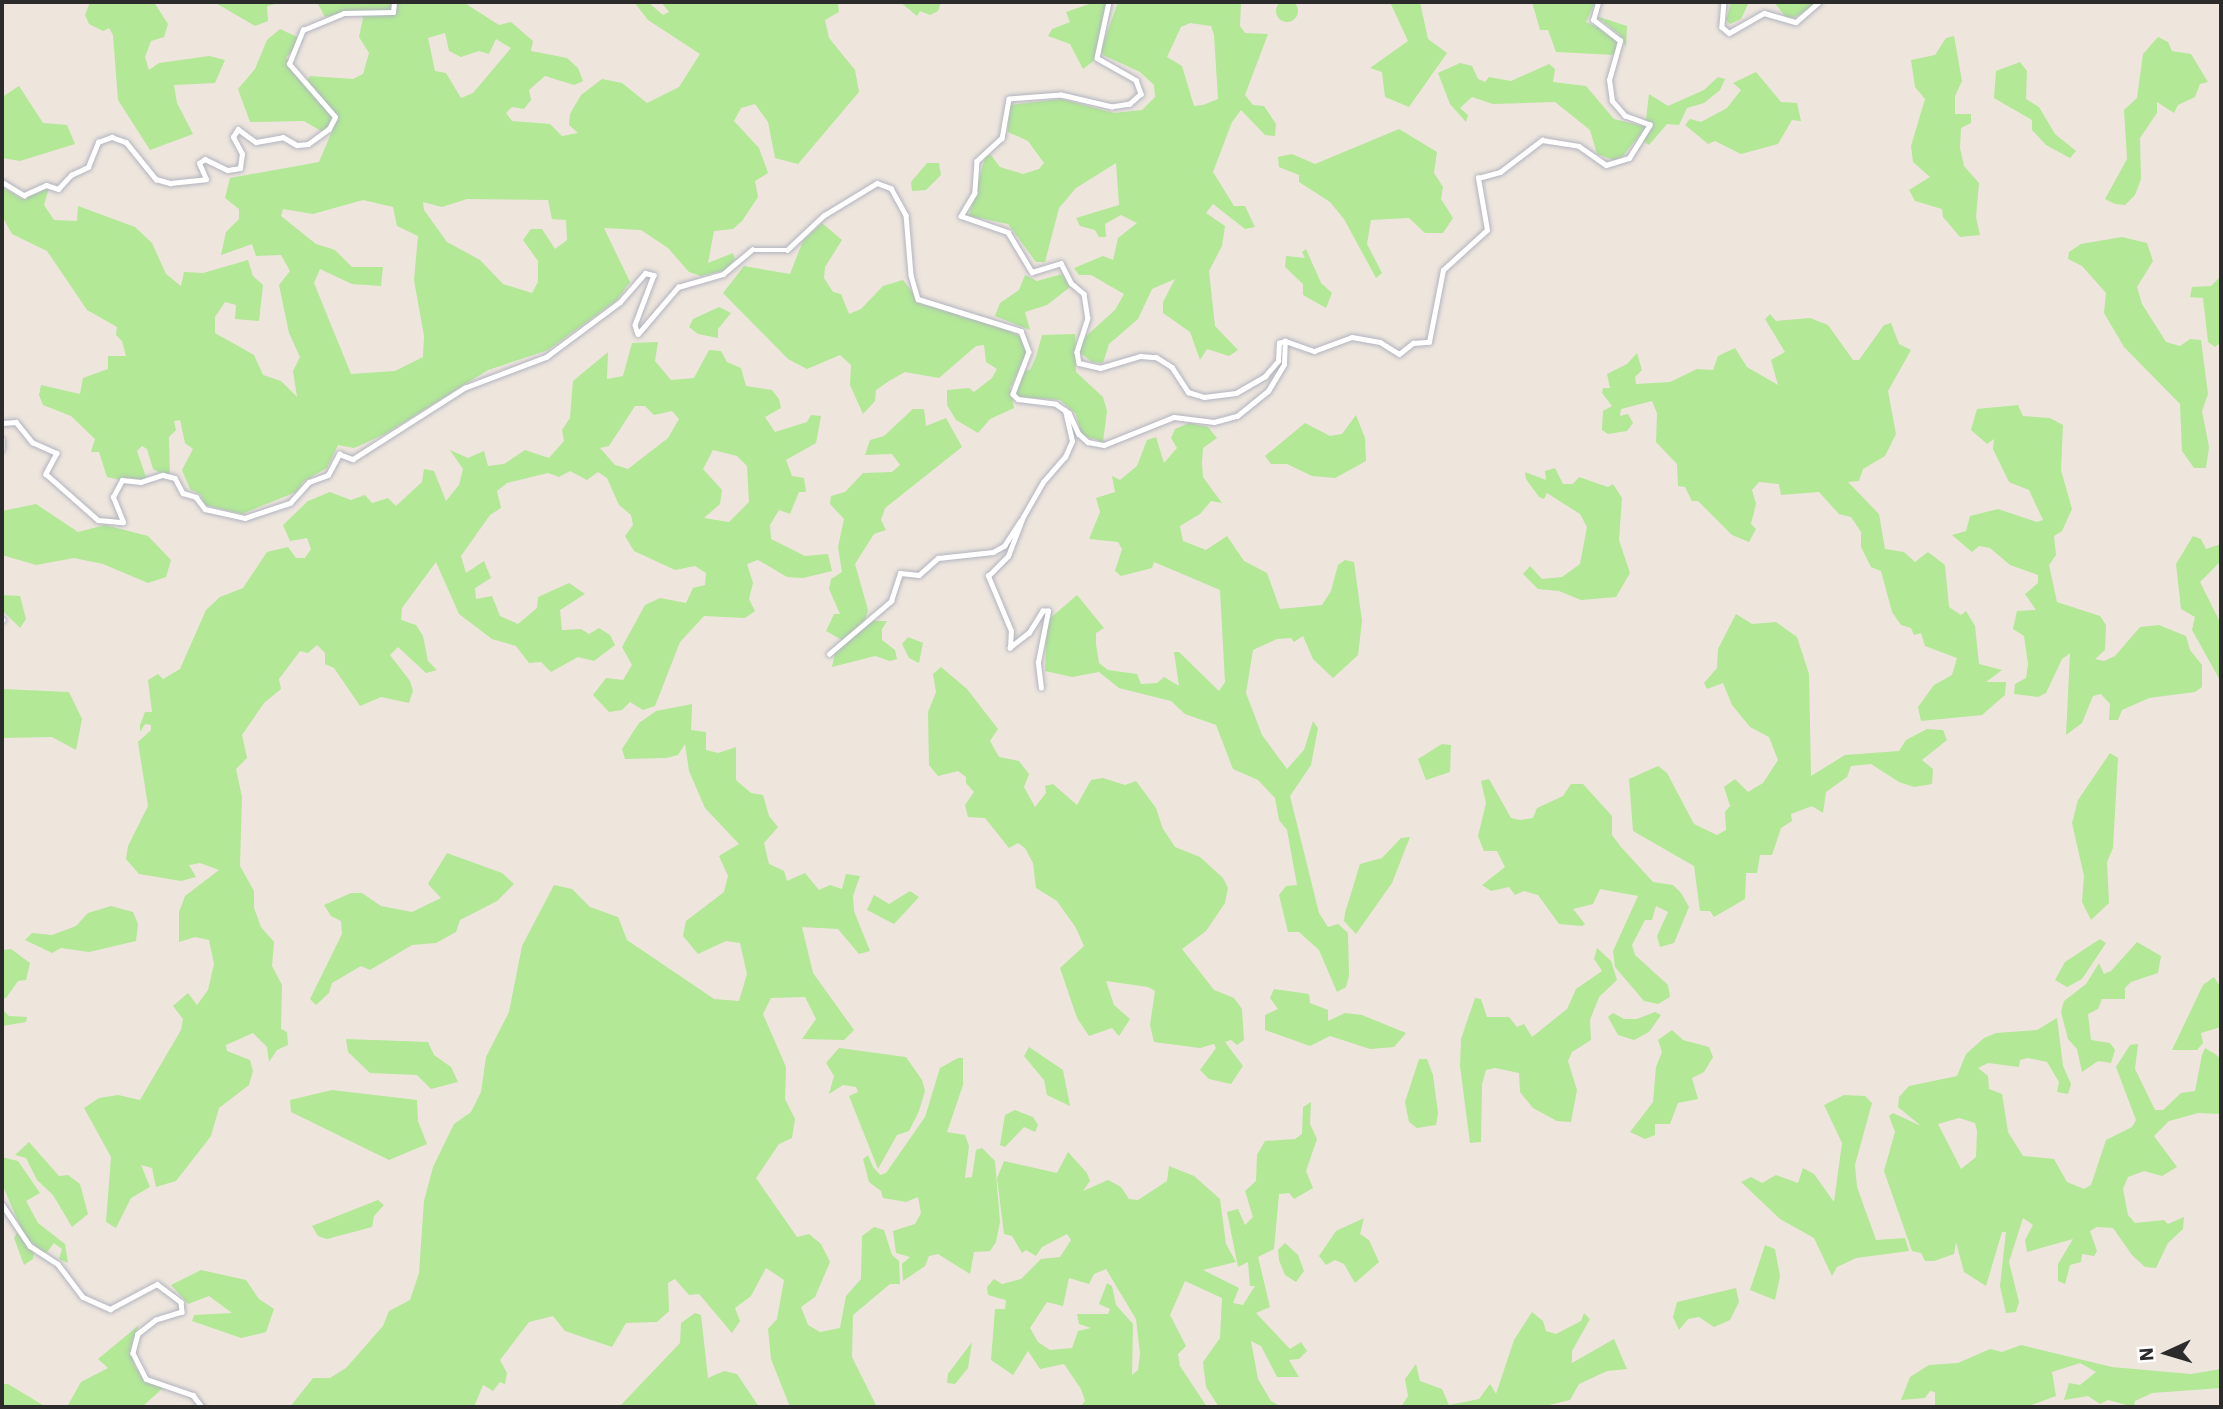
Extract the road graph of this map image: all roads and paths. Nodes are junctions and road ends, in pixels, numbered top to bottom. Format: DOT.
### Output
graph roads {
  1 [pos="394,2"];
  2 [pos="1109,2"];
  3 [pos="1598,2"];
  4 [pos="1724,2"];
  5 [pos="1819,2"];
  6 [pos="2,182"];
  7 [pos="1285,341"];
  8 [pos="1065,410"];
  9 [pos="2,423"];
  10 [pos="2,439"];
  11 [pos="2,449"];
  12 [pos="1023,517"];
  13 [pos="829,654"];
  14 [pos="1041,688"];
  15 [pos="2,1204"];
  16 [pos="202,1407"];
  1 -- 6 [label="street"];
  2 -- 7 [label="street"];
  3 -- 7 [label="street"];
  4 -- 5 [label="street"];
  7 -- 8 [label="street"];
  8 -- 9 [label="street"];
  8 -- 12 [label="street"];
  10 -- 11 [label="street"];
  12 -- 13 [label="street"];
  12 -- 14 [label="street"];
  15 -- 16 [label="street"];
}
